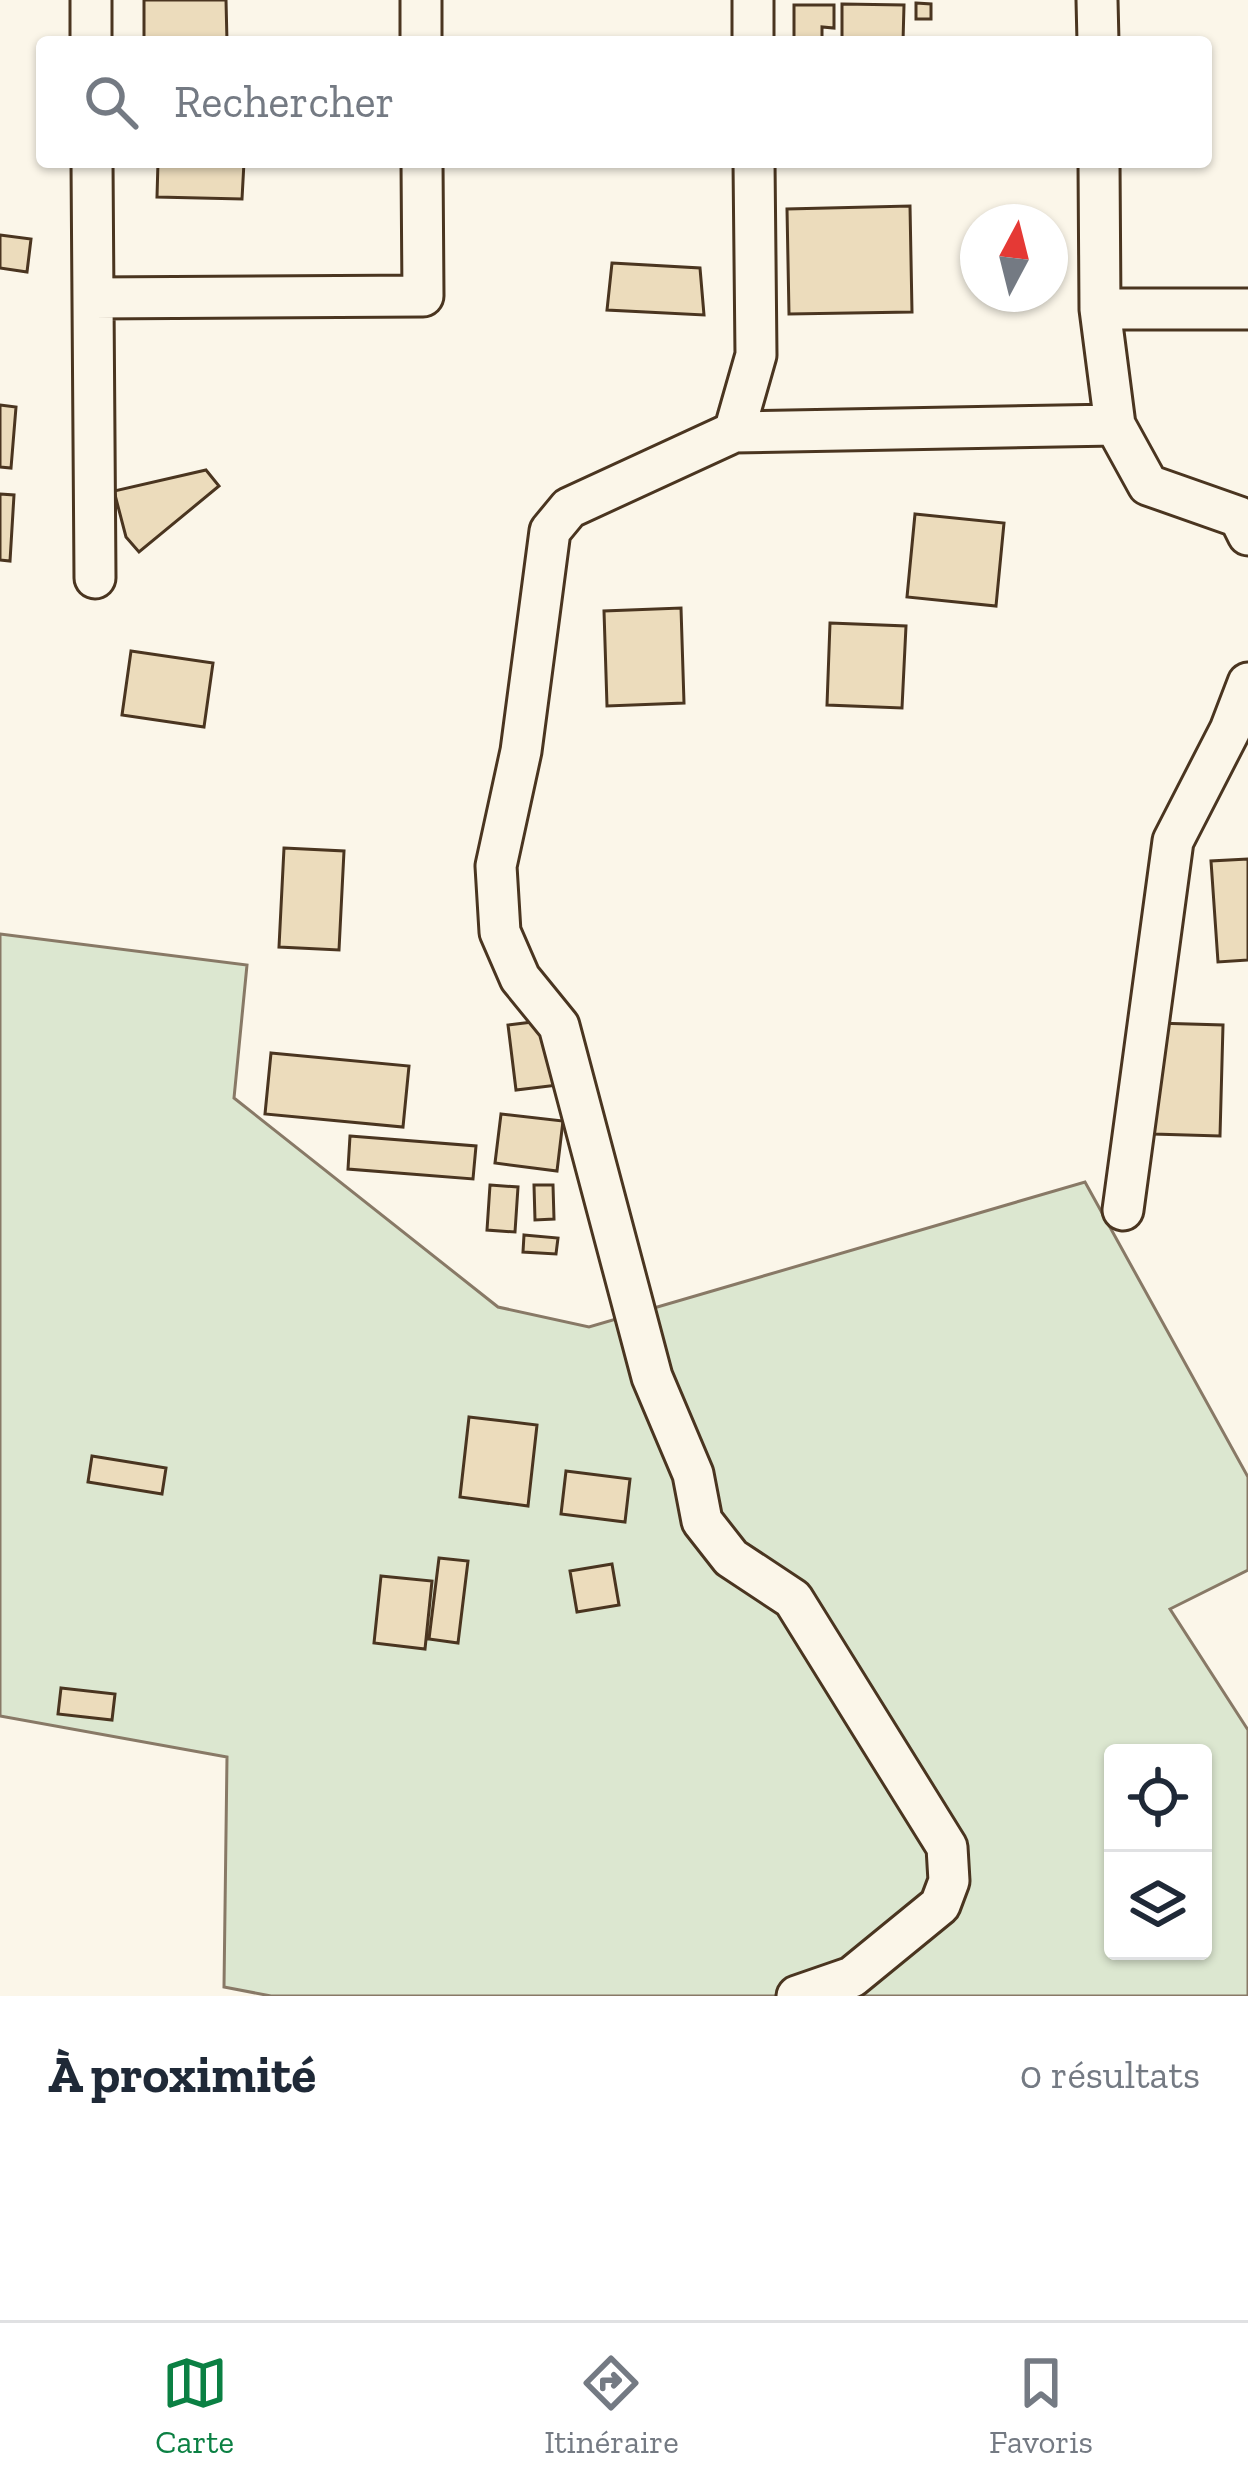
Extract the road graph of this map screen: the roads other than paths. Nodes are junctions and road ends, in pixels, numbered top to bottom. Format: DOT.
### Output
graph roads {
  1 [pos="91,0"];
  2 [pos="421,0"];
  3 [pos="753,0"];
  4 [pos="1097,0"];
  5 [pos="91,36"];
  6 [pos="421,36"];
  7 [pos="753,36"];
  8 [pos="1098,36"];
  9 [pos="92,168"];
  10 [pos="422,168"];
  11 [pos="754,168"];
  12 [pos="1099,168"];
  13 [pos="93,298"];
  14 [pos="1100,308"];
  15 [pos="1248,309"];
  16 [pos="1115,425"];
  17 [pos="734,432"];
  18 [pos="1248,535"];
  19 [pos="95,578"];
  20 [pos="1248,683"];
  21 [pos="1123,1210"];
  22 [pos="796,1996"];
  1 -- 5 [label="street"];
  2 -- 6 [label="street"];
  3 -- 7 [label="street"];
  4 -- 8 [label="street"];
  9 -- 13 [label="street"];
  10 -- 13 [label="street"];
  11 -- 17 [label="street"];
  12 -- 14 [label="street"];
  13 -- 19 [label="street"];
  14 -- 15 [label="street"];
  14 -- 16 [label="street"];
  16 -- 17 [label="street"];
  16 -- 18 [label="street"];
  17 -- 22 [label="street"];
  20 -- 21 [label="street"];
}
